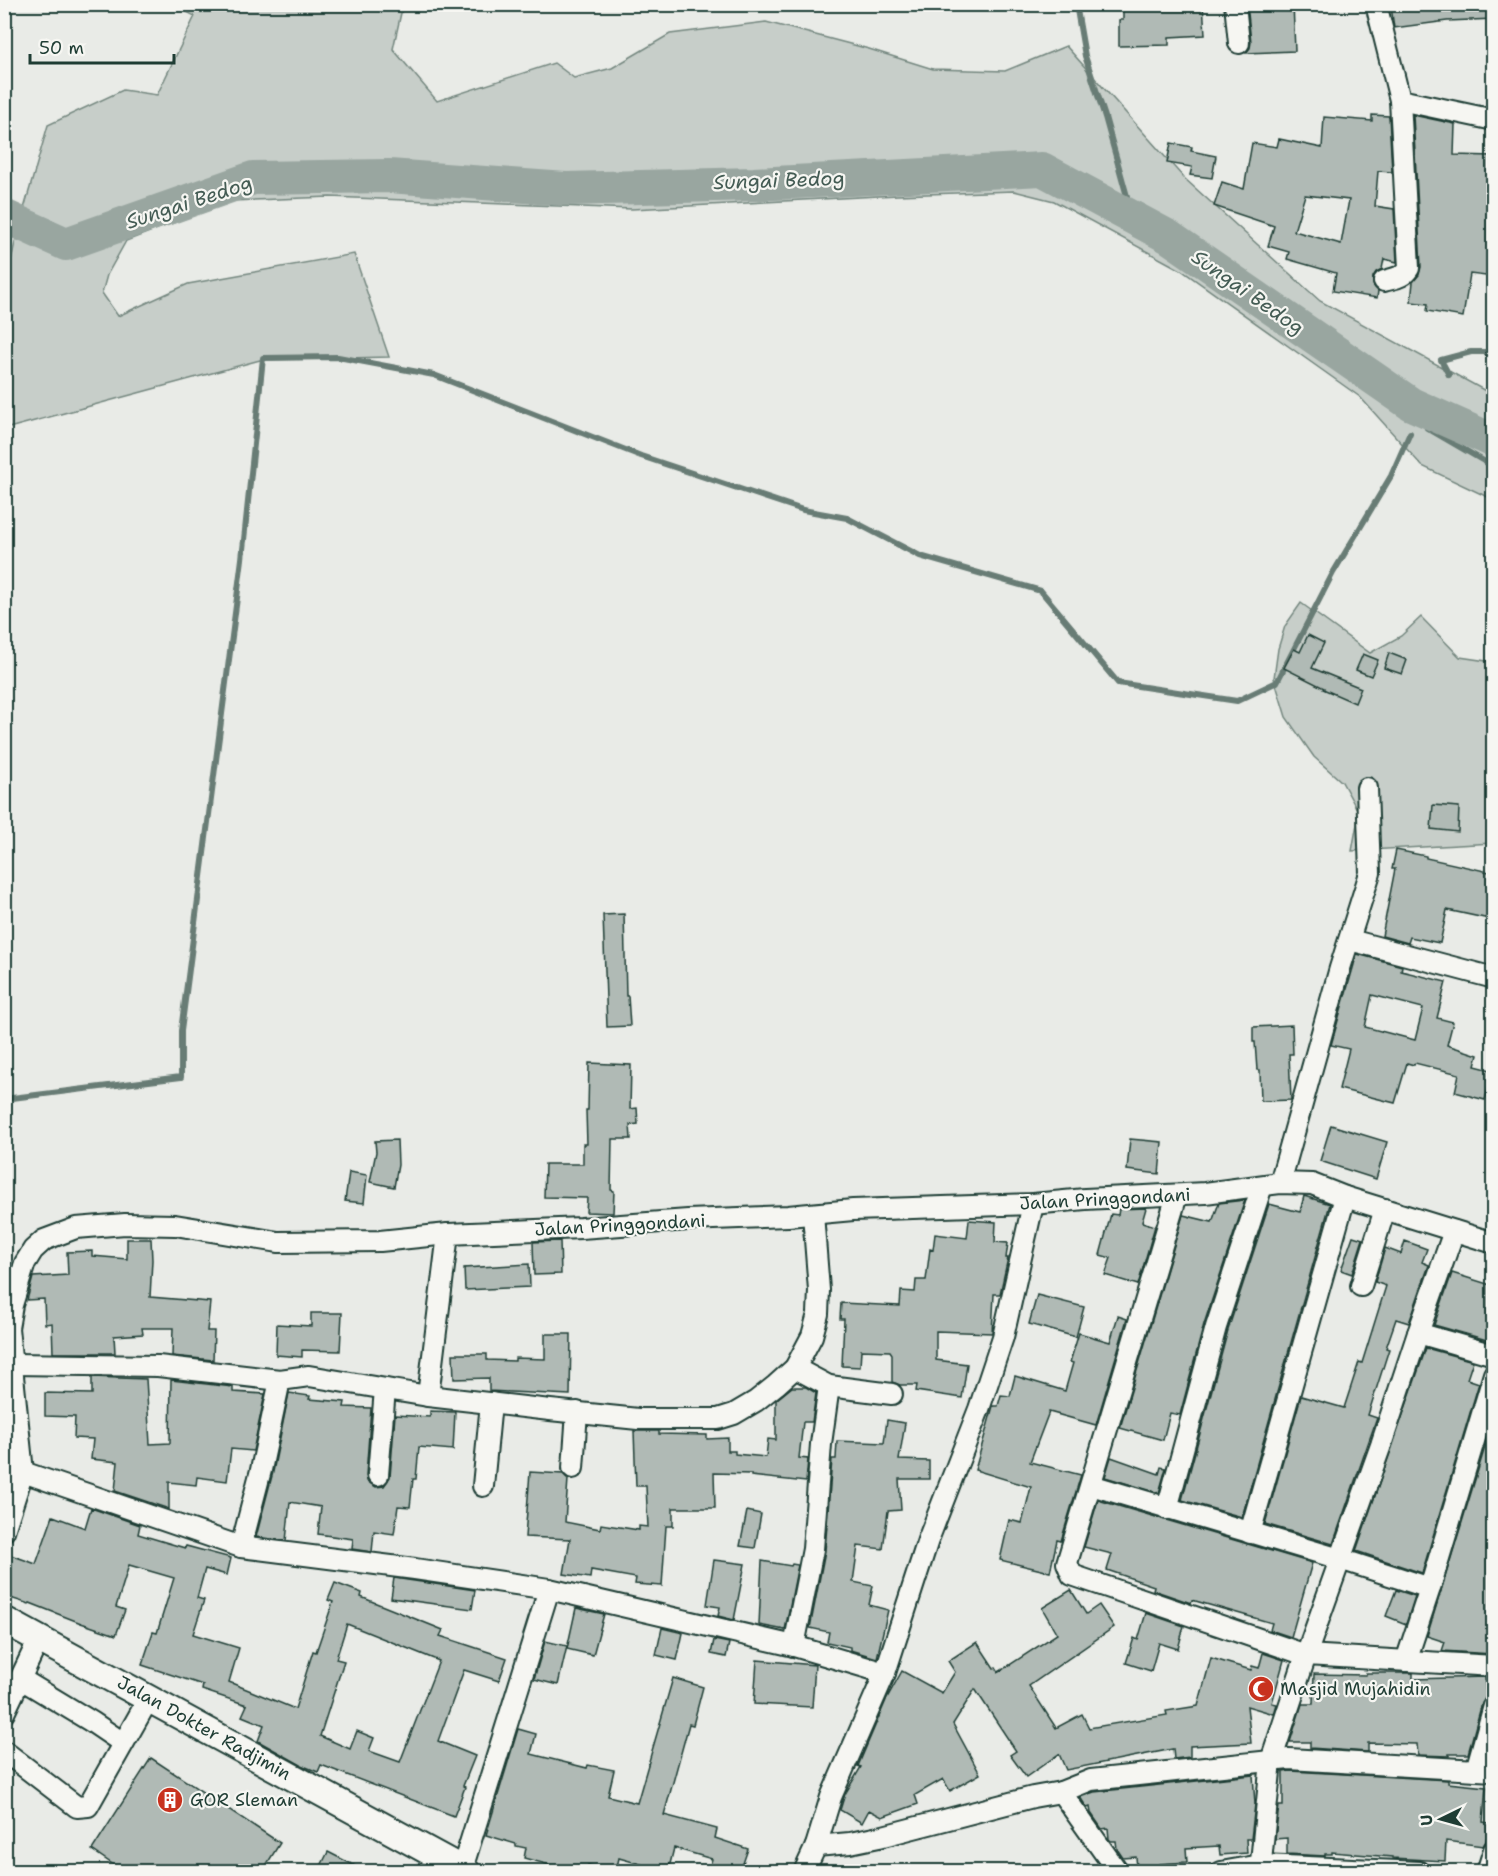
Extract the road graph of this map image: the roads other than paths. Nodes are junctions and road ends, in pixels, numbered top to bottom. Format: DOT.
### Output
graph roads {
  1 [pos="1235,4"];
  2 [pos="1376,4"];
  3 [pos="1239,43"];
  4 [pos="1400,100"];
  5 [pos="1494,120"];
  6 [pos="1384,281"];
  7 [pos="1367,788"];
  8 [pos="1350,940"];
  9 [pos="1493,975"];
  10 [pos="1271,1184"];
  11 [pos="1177,1195"];
  12 [pos="1345,1197"];
  13 [pos="1033,1204"];
  14 [pos="1385,1209"];
  15 [pos="813,1214"];
  16 [pos="1454,1231"];
  17 [pos="448,1234"];
  18 [pos="1494,1244"];
  19 [pos="1361,1286"];
  20 [pos="1418,1333"];
  21 [pos="1494,1355"];
  22 [pos="13,1364"];
  23 [pos="795,1368"];
  24 [pos="1494,1374"];
  25 [pos="280,1380"];
  26 [pos="829,1386"];
  27 [pos="385,1389"];
  28 [pos="892,1394"];
  29 [pos="428,1396"];
  30 [pos="491,1403"];
  31 [pos="577,1412"];
  32 [pos="573,1468"];
  33 [pos="23,1472"];
  34 [pos="378,1475"];
  35 [pos="1090,1485"];
  36 [pos="483,1486"];
  37 [pos="1167,1509"];
  38 [pos="4,1531"];
  39 [pos="1250,1533"];
  40 [pos="241,1547"];
  41 [pos="1340,1559"];
  42 [pos="1430,1588"];
  43 [pos="549,1589"];
  44 [pos="4,1620"];
  45 [pos="39,1639"];
  46 [pos="794,1646"];
  47 [pos="1306,1655"];
  48 [pos="1406,1661"];
  49 [pos="1494,1666"];
  50 [pos="885,1673"];
  51 [pos="21,1679"];
  52 [pos="149,1698"];
  53 [pos="1494,1706"];
  54 [pos="4,1713"];
  55 [pos="123,1743"];
  56 [pos="4,1751"];
  57 [pos="1271,1761"];
  58 [pos="1485,1771"];
  59 [pos="1060,1792"];
  60 [pos="816,1846"];
  61 [pos="1494,1850"];
  62 [pos="1261,1868"];
  63 [pos="461,1871"];
  64 [pos="804,1872"];
  65 [pos="1118,1872"];
  66 [pos="1221,1872"];
  67 [pos="1420,1872"];
  68 [pos="1487,1872"];
  1 -- 3 [label="street"];
  2 -- 4 [label="street"];
  4 -- 5 [label="street"];
  4 -- 6 [label="street"];
  7 -- 8 [label="street"];
  8 -- 9 [label="street"];
  8 -- 10 [label="street"];
  10 -- 11 [label="street, Jalan Pringgondani"];
  10 -- 12 [label="street, Jalan Pringgondani"];
  10 -- 37 [label="street"];
  11 -- 13 [label="street, Jalan Pringgondani"];
  11 -- 35 [label="street"];
  12 -- 14 [label="street, Jalan Pringgondani"];
  12 -- 39 [label="street"];
  13 -- 15 [label="street, Jalan Pringgondani"];
  13 -- 50 [label="street"];
  14 -- 16 [label="street, Jalan Pringgondani"];
  14 -- 19 [label="street"];
  15 -- 17 [label="street, Jalan Pringgondani"];
  15 -- 23 [label="street"];
  16 -- 18 [label="street, Jalan Pringgondani"];
  16 -- 20 [label="street"];
  17 -- 22 [label="street, Jalan Pringgondani"];
  17 -- 29 [label="street"];
  20 -- 21 [label="street"];
  20 -- 41 [label="street"];
  22 -- 25 [label="street"];
  22 -- 33 [label="street, Jalan Pringgondani"];
  23 -- 26 [label="street"];
  23 -- 31 [label="street"];
  24 -- 42 [label="street"];
  25 -- 27 [label="street"];
  25 -- 40 [label="street"];
  26 -- 28 [label="street"];
  26 -- 46 [label="street"];
  27 -- 29 [label="street"];
  27 -- 34 [label="street"];
  29 -- 30 [label="street"];
  30 -- 31 [label="street"];
  30 -- 36 [label="street"];
  31 -- 32 [label="street"];
  33 -- 38 [label="street, Jalan Pringgondani"];
  33 -- 40 [label="street"];
  35 -- 37 [label="street"];
  35 -- 47 [label="street"];
  37 -- 39 [label="street"];
  39 -- 41 [label="street"];
  40 -- 43 [label="street"];
  41 -- 42 [label="street"];
  41 -- 47 [label="street"];
  42 -- 48 [label="street"];
  43 -- 46 [label="street"];
  43 -- 63 [label="street"];
  44 -- 45 [label="main road, Jalan Dokter Radjimin"];
  45 -- 51 [label="street"];
  45 -- 52 [label="main road, Jalan Dokter Radjimin"];
  46 -- 50 [label="street"];
  47 -- 48 [label="street"];
  47 -- 57 [label="street"];
  48 -- 49 [label="street"];
  50 -- 60 [label="street"];
  51 -- 54 [label="street"];
  51 -- 55 [label="street"];
  52 -- 55 [label="street"];
  52 -- 63 [label="main road, Jalan Dokter Radjimin"];
  53 -- 58 [label="street"];
  55 -- 56 [label="street"];
  57 -- 58 [label="street"];
  57 -- 59 [label="street"];
  57 -- 62 [label="street"];
  59 -- 60 [label="street"];
  59 -- 65 [label="street"];
  60 -- 64 [label="street"];
  61 -- 68 [label="street"];
  62 -- 66 [label="street"];
  62 -- 67 [label="street"];
}
